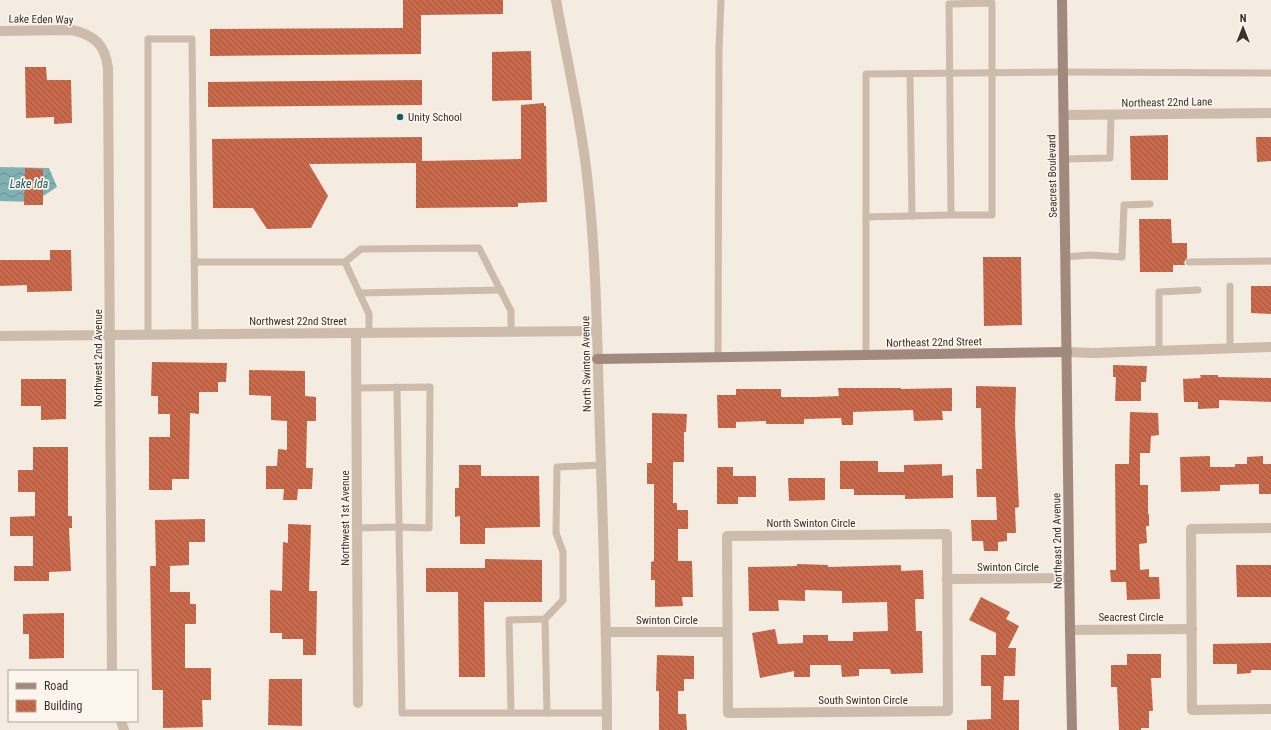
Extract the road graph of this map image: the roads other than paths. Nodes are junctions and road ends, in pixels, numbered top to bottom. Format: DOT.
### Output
graph roads {
  1 [pos="556,0"];
  2 [pos="721,0"];
  3 [pos="1062,0"];
  4 [pos="0,31"];
  5 [pos="101,46"];
  6 [pos="1063,72"];
  7 [pos="992,73"];
  8 [pos="1271,73"];
  9 [pos="910,74"];
  10 [pos="950,74"];
  11 [pos="1271,113"];
  12 [pos="1111,114"];
  13 [pos="1064,115"];
  14 [pos="1064,159"];
  15 [pos="1150,204"];
  16 [pos="951,215"];
  17 [pos="912,216"];
  18 [pos="866,217"];
  19 [pos="1065,257"];
  20 [pos="1271,261"];
  21 [pos="194,262"];
  22 [pos="345,262"];
  23 [pos="1189,262"];
  24 [pos="1230,286"];
  25 [pos="501,290"];
  26 [pos="1198,290"];
  27 [pos="359,293"];
  28 [pos="597,331"];
  29 [pos="511,332"];
  30 [pos="356,333"];
  31 [pos="369,333"];
  32 [pos="195,334"];
  33 [pos="110,335"];
  34 [pos="148,335"];
  35 [pos="0,336"];
  36 [pos="1271,347"];
  37 [pos="1230,348"];
  38 [pos="1159,350"];
  39 [pos="1067,352"];
  40 [pos="866,355"];
  41 [pos="718,357"];
  42 [pos="597,358"];
  43 [pos="397,387"];
  44 [pos="357,388"];
  45 [pos="601,465"];
  46 [pos="399,527"];
  47 [pos="357,528"];
  48 [pos="1271,528"];
  49 [pos="1069,578"];
  50 [pos="947,579"];
  51 [pos="545,619"];
  52 [pos="1192,629"];
  53 [pos="1070,630"];
  54 [pos="606,632"];
  55 [pos="727,632"];
  56 [pos="112,670"];
  57 [pos="358,703"];
  58 [pos="1271,710"];
  59 [pos="511,712"];
  60 [pos="547,713"];
  61 [pos="607,713"];
  62 [pos="607,730"];
  63 [pos="1072,730"];
  1 -- 28 [label="street, North Swinton Avenue"];
  2 -- 41 [label="lane"];
  3 -- 6 [label="street, Seacrest Boulevard"];
  4 -- 5 [label="street, Lake Eden Way"];
  5 -- 33 [label="street, Northwest 2nd Avenue"];
  6 -- 7 [label="lane"];
  6 -- 8 [label="lane"];
  6 -- 13 [label="street, Seacrest Boulevard"];
  7 -- 10 [label="lane"];
  7 -- 10 [label="lane"];
  7 -- 16 [label="lane"];
  9 -- 10 [label="lane"];
  9 -- 17 [label="lane"];
  9 -- 18 [label="lane"];
  10 -- 16 [label="lane"];
  11 -- 12 [label="street, Northeast 22nd Lane"];
  12 -- 13 [label="street, Northeast 22nd Lane"];
  12 -- 14 [label="lane"];
  13 -- 14 [label="street, Seacrest Boulevard"];
  14 -- 19 [label="street, Seacrest Boulevard"];
  15 -- 19 [label="lane"];
  16 -- 17 [label="lane"];
  17 -- 18 [label="lane"];
  18 -- 40 [label="lane"];
  19 -- 39 [label="street, Seacrest Boulevard"];
  20 -- 23 [label="lane"];
  21 -- 22 [label="lane"];
  21 -- 32 [label="lane"];
  21 -- 34 [label="lane"];
  22 -- 25 [label="lane"];
  22 -- 27 [label="lane"];
  24 -- 37 [label="lane"];
  25 -- 27 [label="lane"];
  25 -- 29 [label="lane"];
  26 -- 38 [label="lane"];
  27 -- 31 [label="lane"];
  28 -- 29 [label="street, Northwest 22nd Street"];
  28 -- 42 [label="street, North Swinton Avenue"];
  29 -- 31 [label="street, Northwest 22nd Street"];
  30 -- 31 [label="street, Northwest 22nd Street"];
  30 -- 32 [label="street, Northwest 22nd Street"];
  30 -- 44 [label="street, Northwest 1st Avenue"];
  32 -- 34 [label="street, Northwest 22nd Street"];
  33 -- 34 [label="street, Northwest 22nd Street"];
  33 -- 35 [label="street, Northwest 22nd Street"];
  33 -- 56 [label="street, Northwest 2nd Avenue"];
  36 -- 37 [label="street, Northeast 22nd Street"];
  37 -- 38 [label="street, Northeast 22nd Street"];
  38 -- 39 [label="street, Northeast 22nd Street"];
  39 -- 40 [label="street, Northeast 22nd Street"];
  39 -- 49 [label="street, Northeast 2nd Avenue"];
  40 -- 41 [label="street, Northeast 22nd Street"];
  41 -- 42 [label="street, Northeast 22nd Street"];
  42 -- 45 [label="street, North Swinton Avenue"];
  43 -- 44 [label="lane"];
  43 -- 46 [label="lane"];
  43 -- 46 [label="lane"];
  44 -- 47 [label="street, Northwest 1st Avenue"];
  45 -- 51 [label="lane"];
  45 -- 54 [label="street, North Swinton Avenue"];
  46 -- 47 [label="lane"];
  46 -- 59 [label="lane"];
  47 -- 57 [label="street, Northwest 1st Avenue"];
  48 -- 52 [label="street"];
  49 -- 50 [label="street, Swinton Circle"];
  49 -- 53 [label="street, Northeast 2nd Avenue"];
  50 -- 55 [label="street, North Swinton Circle"];
  50 -- 55 [label="street, South Swinton Circle"];
  51 -- 59 [label="lane"];
  51 -- 60 [label="lane"];
  52 -- 53 [label="street, Seacrest Circle"];
  52 -- 58 [label="street"];
  53 -- 63 [label="street, Northeast 2nd Avenue"];
  54 -- 55 [label="street, Swinton Circle"];
  54 -- 61 [label="street, North Swinton Avenue"];
  59 -- 60 [label="lane"];
  60 -- 61 [label="lane"];
  61 -- 62 [label="street, North Swinton Avenue"];
}
